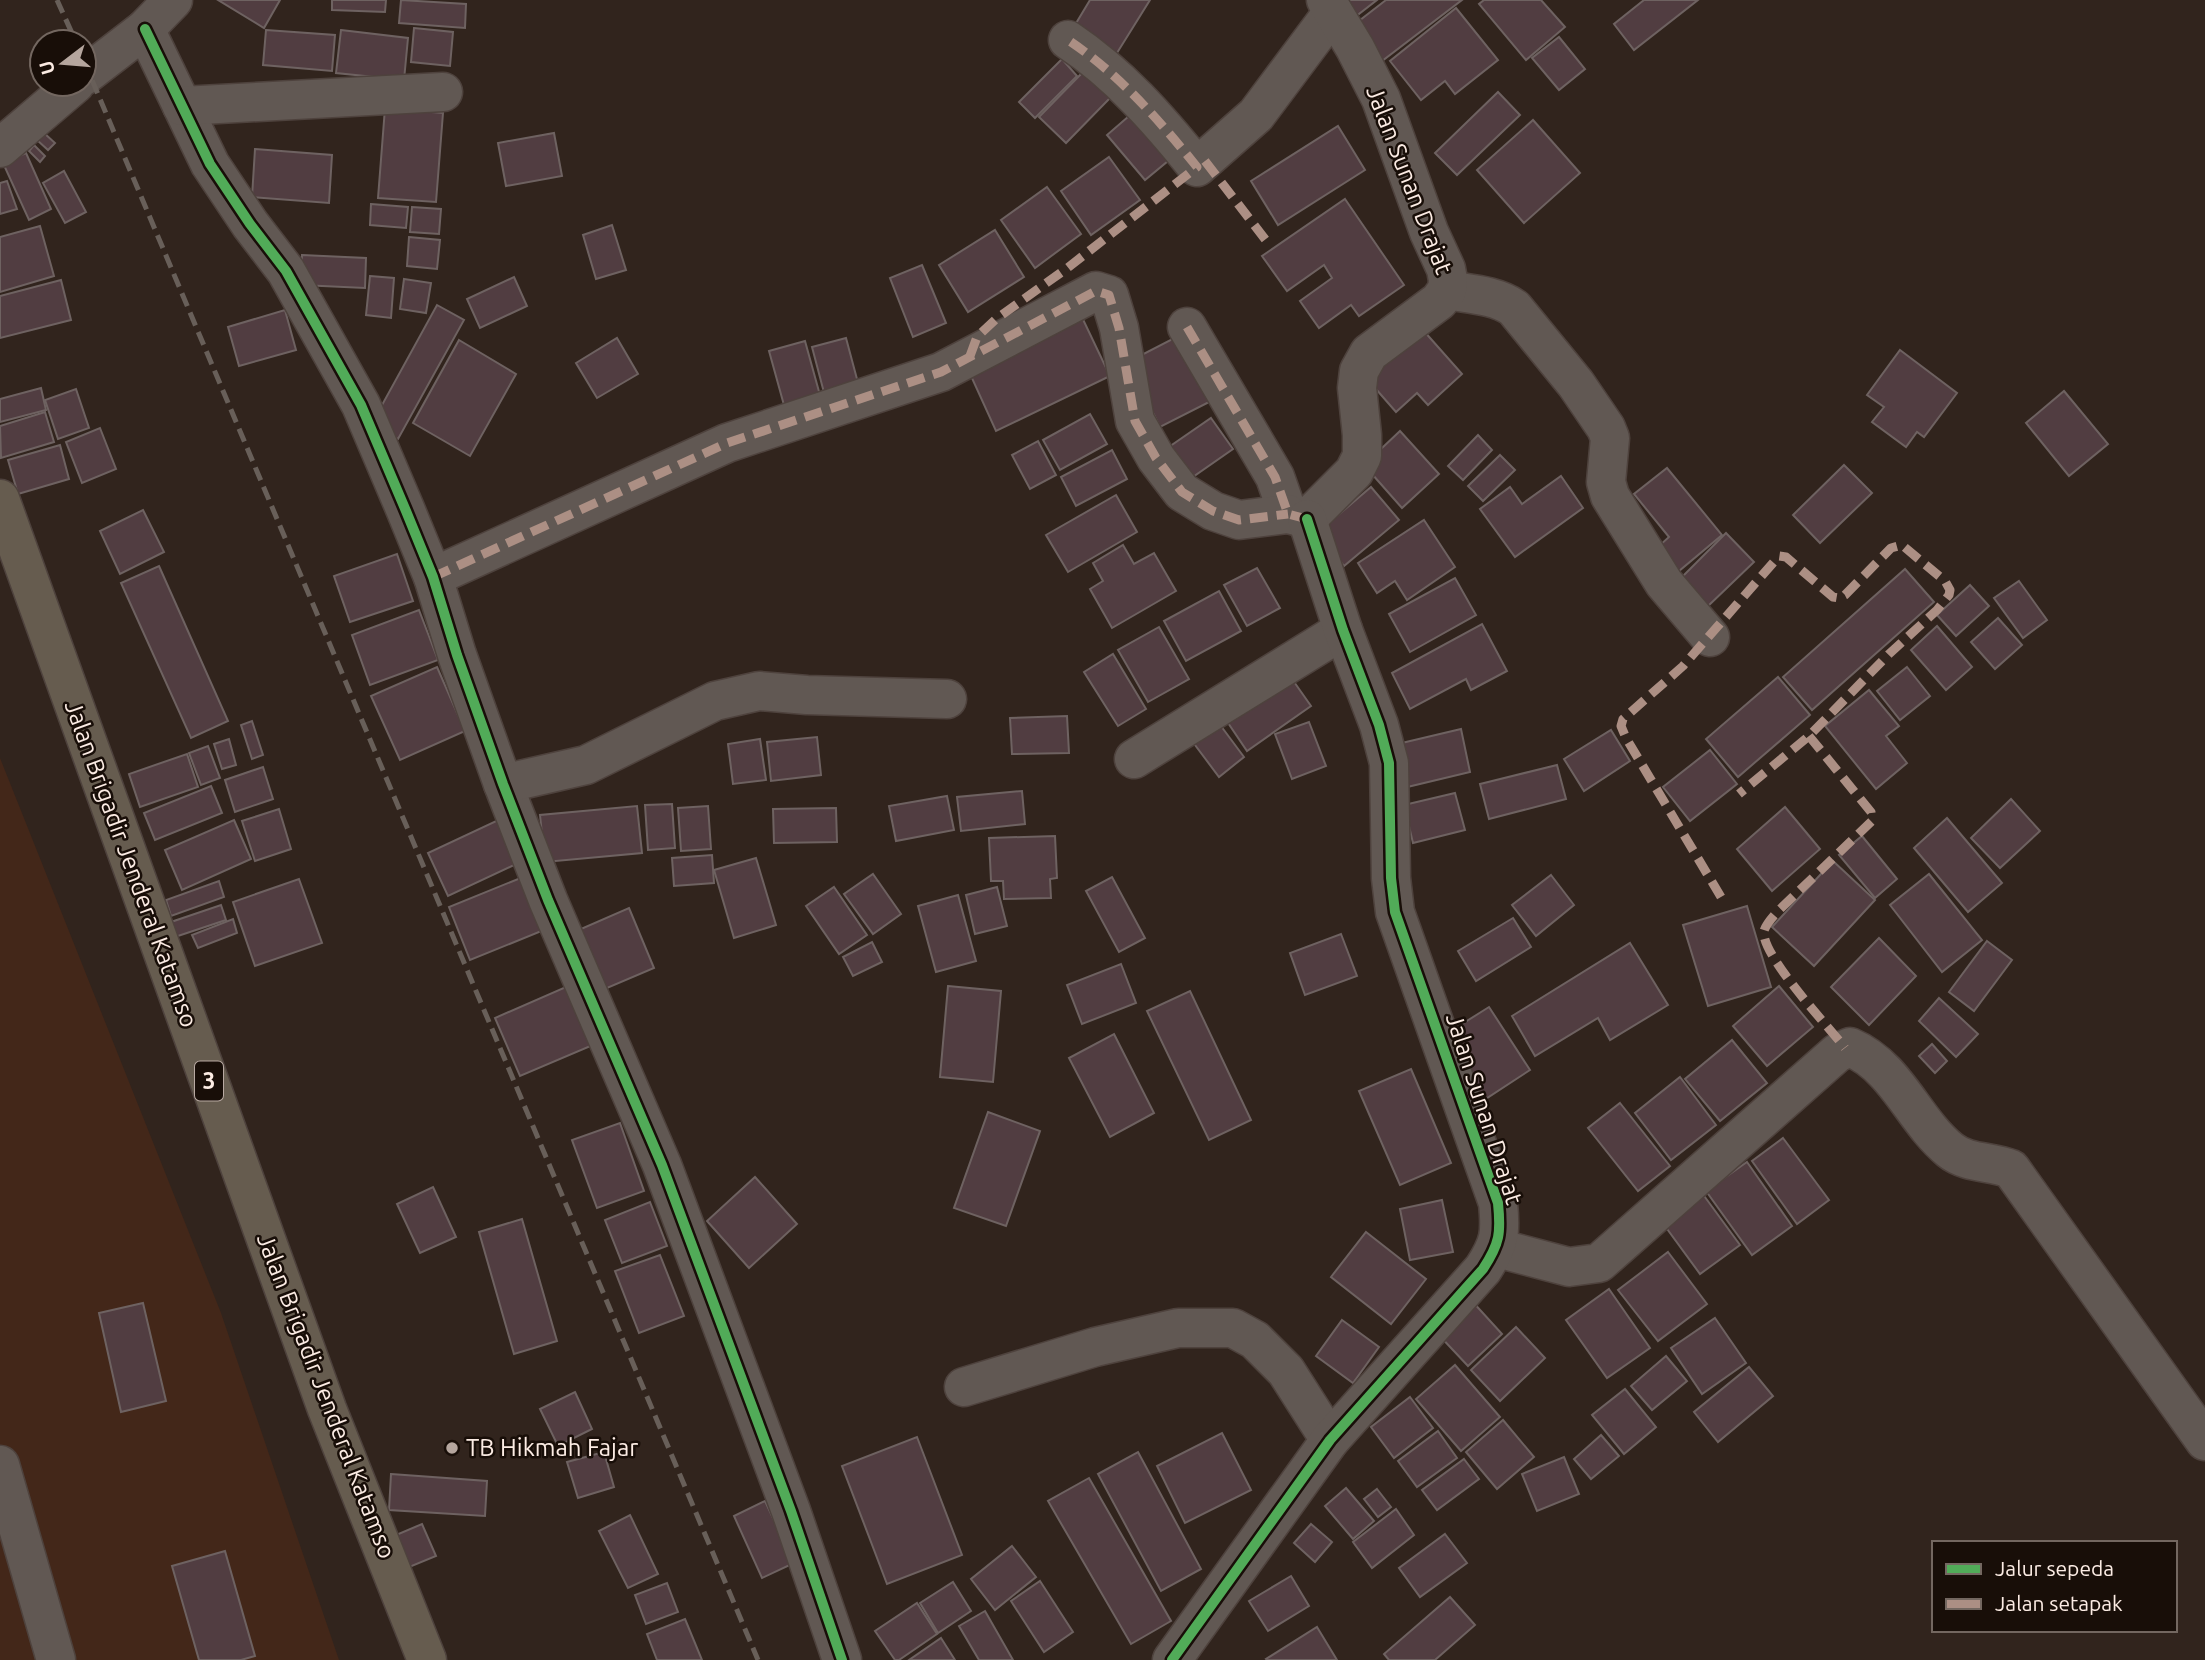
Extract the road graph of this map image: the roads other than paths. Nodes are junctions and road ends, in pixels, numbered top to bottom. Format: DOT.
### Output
graph roads {
  1 [pos="173,0"];
  2 [pos="1330,6"];
  3 [pos="145,29"];
  4 [pos="1068,40"];
  5 [pos="98,65"];
  6 [pos="443,92"];
  7 [pos="59,98"];
  8 [pos="182,106"];
  9 [pos="0,148"];
  10 [pos="1447,290"];
  11 [pos="1187,327"];
  12 [pos="0,499"];
  13 [pos="1297,517"];
  14 [pos="433,577"];
  15 [pos="1343,630"];
  16 [pos="1710,637"];
  17 [pos="947,699"];
  18 [pos="1134,759"];
  19 [pos="503,784"];
  20 [pos="1497,1248"];
  21 [pos="964,1387"];
  22 [pos="1330,1440"];
  23 [pos="2205,1441"];
  24 [pos="0,1465"];
  25 [pos="56,1660"];
  26 [pos="427,1660"];
  27 [pos="842,1660"];
  28 [pos="1172,1660"];
  1 -- 3 [label="street"];
  2 -- 4 [label="street"];
  2 -- 10 [label="street, Jalan Sunan Drajat"];
  3 -- 5 [label="street"];
  3 -- 8 [label="street"];
  6 -- 8 [label="street"];
  7 -- 9 [label="street"];
  8 -- 14 [label="street"];
  10 -- 13 [label="street, Jalan Sunan Drajat"];
  10 -- 16 [label="street"];
  11 -- 13 [label="street, Jalan Sunan Drajat"];
  12 -- 26 [label="highway, Jalan Brigadir Jenderal Katamso / 3"];
  13 -- 14 [label="street"];
  13 -- 15 [label="street, Jalan Sunan Drajat"];
  14 -- 19 [label="street"];
  15 -- 18 [label="street"];
  15 -- 20 [label="street, Jalan Sunan Drajat"];
  17 -- 19 [label="street"];
  19 -- 27 [label="street"];
  20 -- 22 [label="street"];
  20 -- 23 [label="street"];
  21 -- 22 [label="street"];
  22 -- 28 [label="street"];
  24 -- 25 [label="street"];
}
